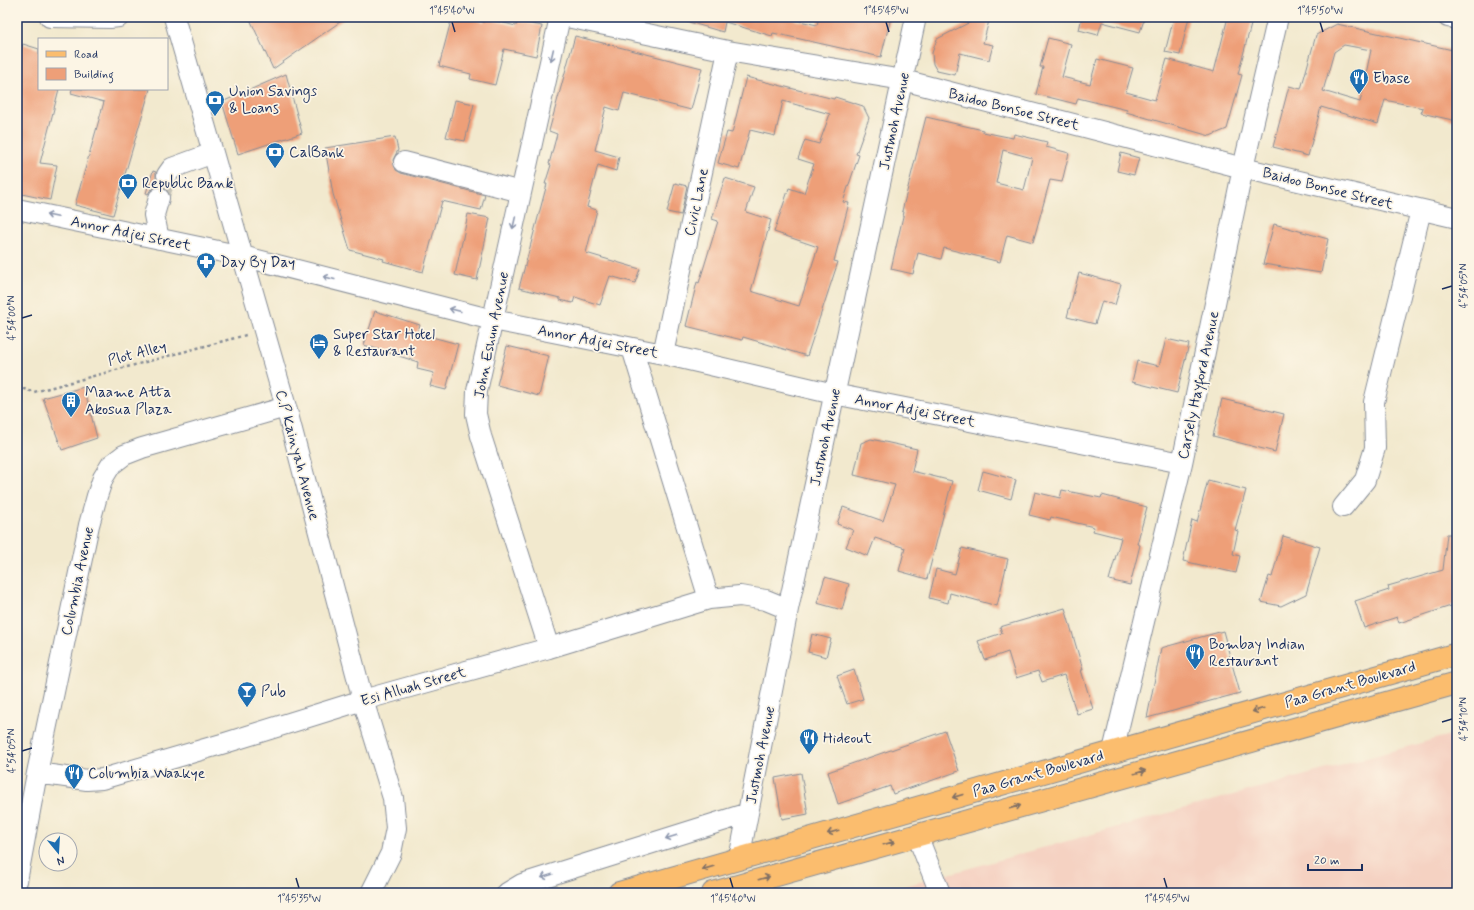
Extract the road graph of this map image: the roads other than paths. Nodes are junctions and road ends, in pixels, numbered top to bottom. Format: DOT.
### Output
graph roads {
  1 [pos="50,17"];
  2 [pos="119,17"];
  3 [pos="174,17"];
  4 [pos="560,17"];
  5 [pos="567,17"];
  6 [pos="916,17"];
  7 [pos="1278,17"];
  8 [pos="1448,17"];
  9 [pos="1457,19"];
  10 [pos="728,51"];
  11 [pos="903,80"];
  12 [pos="213,153"];
  13 [pos="404,162"];
  14 [pos="1243,168"];
  15 [pos="167,175"];
  16 [pos="521,192"];
  17 [pos="158,198"];
  18 [pos="17,209"];
  19 [pos="1421,210"];
  20 [pos="1457,218"];
  21 [pos="160,239"];
  22 [pos="242,256"];
  23 [pos="493,320"];
  24 [pos="632,348"];
  25 [pos="663,354"];
  26 [pos="834,394"];
  27 [pos="286,407"];
  28 [pos="1182,463"];
  29 [pos="1343,506"];
  30 [pos="709,599"];
  31 [pos="788,610"];
  32 [pos="549,648"];
  33 [pos="1457,654"];
  34 [pos="1457,683"];
  35 [pos="1326,690"];
  36 [pos="363,700"];
  37 [pos="1335,717"];
  38 [pos="1113,751"];
  39 [pos="37,773"];
  40 [pos="748,813"];
  41 [pos="917,835"];
  42 [pos="739,859"];
  43 [pos="17,881"];
  44 [pos="371,893"];
  45 [pos="507,893"];
  46 [pos="619,893"];
  47 [pos="714,893"];
  48 [pos="940,893"];
  1 -- 2 [label="street"];
  3 -- 12 [label="street, C.P Kainyah Avenue"];
  4 -- 16 [label="street, John Eshun Avenue, one-way"];
  5 -- 10 [label="street, Baidoo Bonsoe Street"];
  6 -- 11 [label="street, Justmoh Avenue"];
  7 -- 14 [label="street, Carsely Hayford Avenue"];
  8 -- 9 [label="street"];
  10 -- 11 [label="street, Baidoo Bonsoe Street"];
  10 -- 25 [label="street, Civic Lane"];
  11 -- 14 [label="street, Baidoo Bonsoe Street"];
  11 -- 26 [label="street, Justmoh Avenue"];
  12 -- 15 [label="street"];
  12 -- 22 [label="street, C.P Kainyah Avenue"];
  13 -- 16 [label="street"];
  14 -- 19 [label="street, Baidoo Bonsoe Street"];
  14 -- 28 [label="street, Carsely Hayford Avenue"];
  16 -- 23 [label="street, John Eshun Avenue, one-way"];
  17 -- 21 [label="street"];
  21 -- 18 [label="street, Annor Adjei Street, one-way"];
  19 -- 20 [label="street, Baidoo Bonsoe Street"];
  19 -- 29 [label="street"];
  21 -- 22 [label="street, Annor Adjei Street"];
  23 -- 22 [label="street, Annor Adjei Street, one-way"];
  22 -- 27 [label="street, C.P Kainyah Avenue"];
  23 -- 24 [label="street, Annor Adjei Street"];
  23 -- 32 [label="street, John Eshun Avenue"];
  24 -- 25 [label="street, Annor Adjei Street"];
  24 -- 30 [label="street"];
  25 -- 26 [label="street, Annor Adjei Street"];
  26 -- 28 [label="street, Annor Adjei Street"];
  26 -- 31 [label="street, Justmoh Avenue"];
  27 -- 36 [label="street, C.P Kainyah Avenue"];
  27 -- 39 [label="street, Columbia Avenue"];
  28 -- 38 [label="street, Carsely Hayford Avenue"];
  30 -- 31 [label="street, Esi Alluah Street"];
  30 -- 32 [label="street, Esi Alluah Street"];
  31 -- 40 [label="street, Justmoh Avenue"];
  32 -- 36 [label="street, Esi Alluah Street"];
  33 -- 35 [label="main road, Paa Grant Boulevard"];
  34 -- 37 [label="main road, Paa Grant Boulevard"];
  35 -- 37 [label="main road"];
  35 -- 38 [label="main road, Paa Grant Boulevard, one-way"];
  36 -- 39 [label="street, Esi Alluah Street"];
  36 -- 44 [label="street, C.P Kainyah Avenue"];
  41 -- 37 [label="main road, Paa Grant Boulevard, one-way"];
  38 -- 42 [label="main road, Paa Grant Boulevard, one-way"];
  39 -- 43 [label="street, Columbia Avenue"];
  40 -- 42 [label="street, Justmoh Avenue"];
  40 -- 45 [label="street, one-way"];
  47 -- 41 [label="main road, Paa Grant Boulevard, one-way"];
  41 -- 48 [label="street"];
  42 -- 46 [label="main road, Paa Grant Boulevard, one-way"];
}
